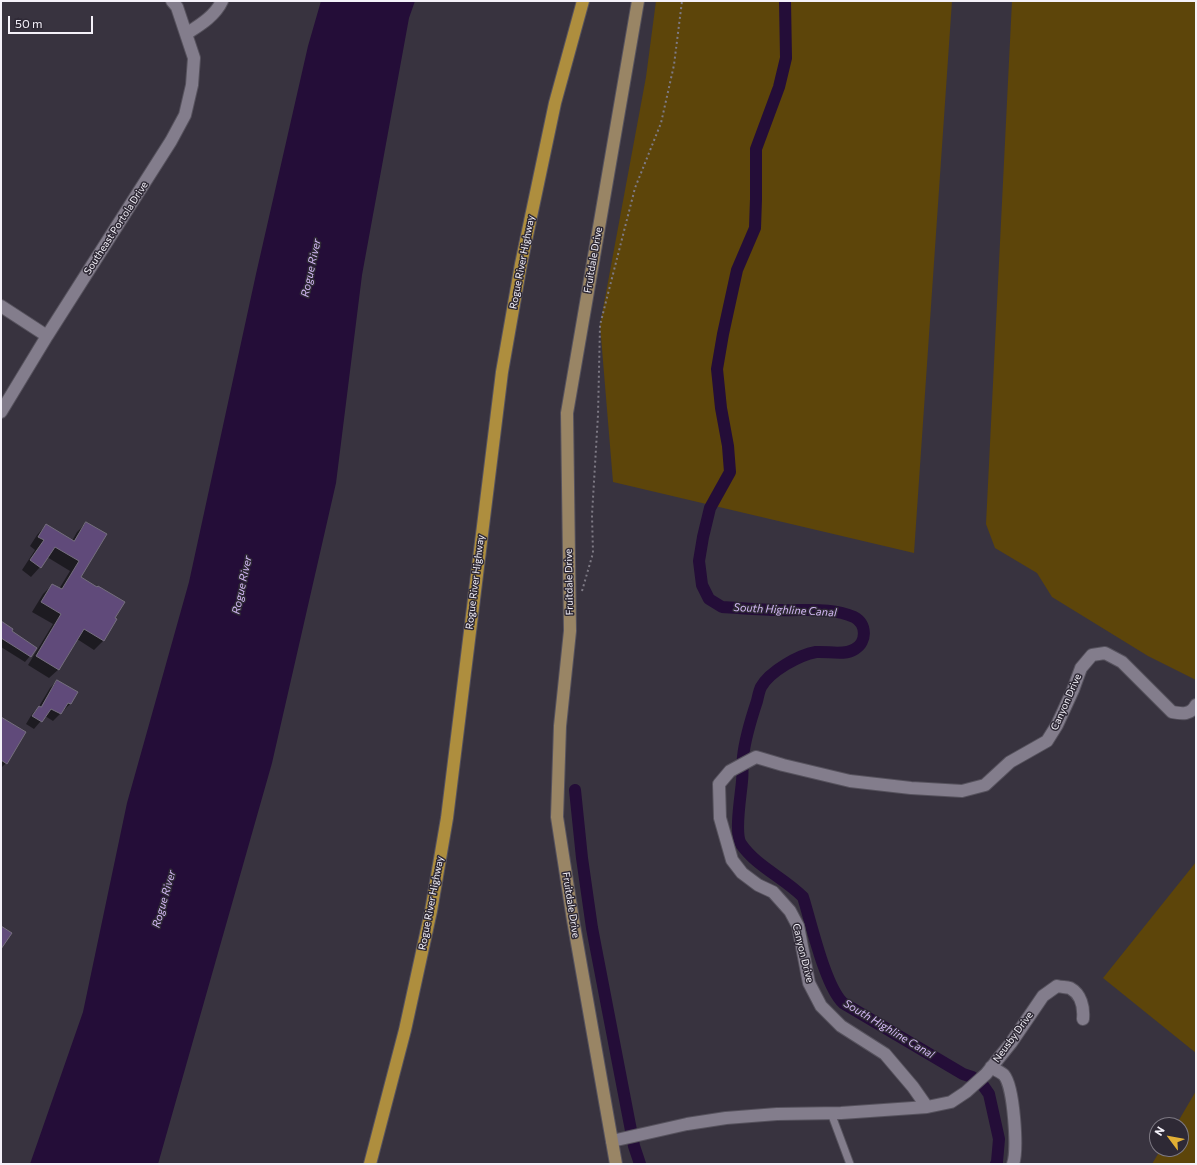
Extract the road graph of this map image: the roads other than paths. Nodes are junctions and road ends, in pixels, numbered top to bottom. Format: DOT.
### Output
graph roads {
  1 [pos="172,1"];
  2 [pos="222,1"];
  3 [pos="583,1"];
  4 [pos="638,1"];
  5 [pos="186,34"];
  6 [pos="1,306"];
  7 [pos="47,336"];
  8 [pos="1,412"];
  9 [pos="1196,705"];
  10 [pos="1083,1019"];
  11 [pos="991,1067"];
  12 [pos="926,1107"];
  13 [pos="831,1113"];
  14 [pos="612,1141"];
  15 [pos="370,1164"];
  16 [pos="616,1164"];
  17 [pos="850,1164"];
  18 [pos="1013,1164"];
  1 -- 5 [label="street, Southeast Portola Drive"];
  2 -- 5 [label="street"];
  3 -- 15 [label="main road, Rogue River Highway"];
  4 -- 14 [label="street, Fruitdale Drive"];
  5 -- 7 [label="street, Southeast Portola Drive"];
  6 -- 7 [label="street"];
  7 -- 8 [label="street, Southeast Portola Drive"];
  9 -- 12 [label="street, Canyon Drive"];
  10 -- 11 [label="street, Neusby Drive"];
  11 -- 12 [label="street, Neusby Drive"];
  11 -- 18 [label="street"];
  12 -- 13 [label="street"];
  13 -- 14 [label="street"];
  13 -- 17 [label="lane"];
  14 -- 16 [label="street, Fruitdale Drive"];
}
